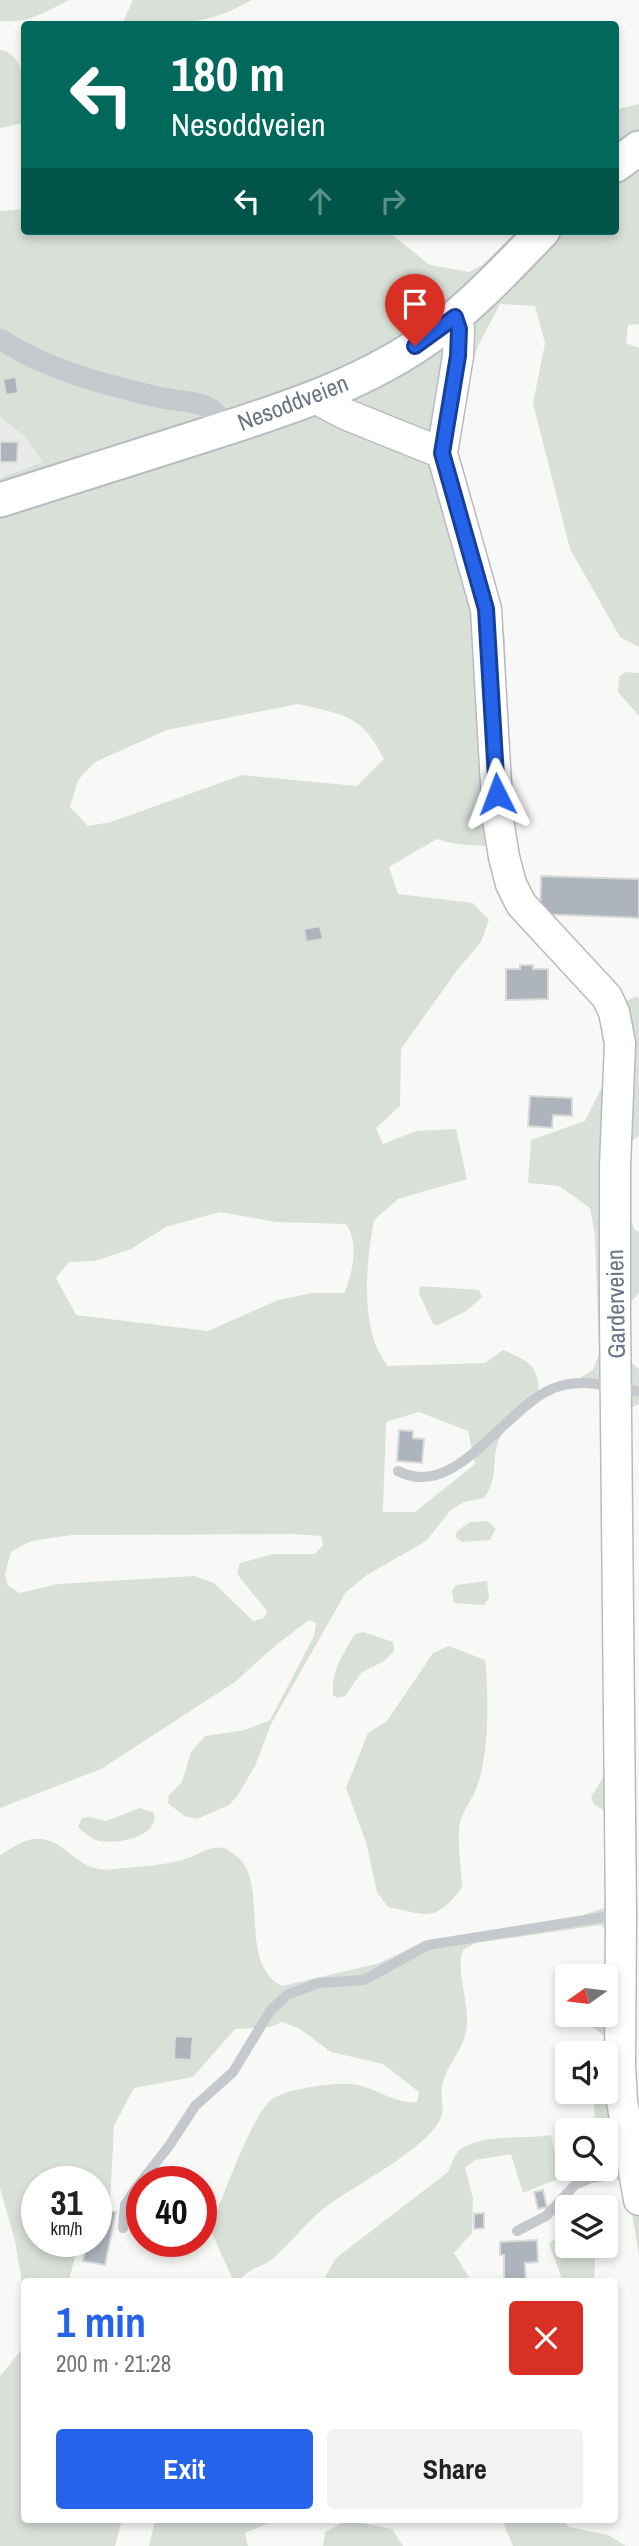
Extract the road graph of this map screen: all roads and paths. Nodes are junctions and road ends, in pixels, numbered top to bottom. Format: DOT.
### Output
graph roads {
  1 [pos="639,148"];
  2 [pos="619,163"];
  3 [pos="539,235"];
  4 [pos="455,317"];
  5 [pos="0,339"];
  6 [pos="315,398"];
  7 [pos="228,428"];
  8 [pos="442,453"];
  9 [pos="0,500"];
  10 [pos="628,1390"];
  11 [pos="398,1471"];
  12 [pos="621,1915"];
  13 [pos="637,2186"];
  14 [pos="122,2228"];
  15 [pos="517,2231"];
  1 -- 2 [label="main road"];
  3 -- 4 [label="main road, Nesoddveien"];
  4 -- 6 [label="main road, Nesoddveien"];
  4 -- 8 [label="street, Garderveien"];
  5 -- 7 [label="street"];
  6 -- 7 [label="main road, Nesoddveien"];
  6 -- 8 [label="street"];
  7 -- 9 [label="main road, Nesoddveien"];
  8 -- 10 [label="street, Garderveien"];
  10 -- 11 [label="lane"];
  10 -- 12 [label="street, Garderveien"];
  12 -- 13 [label="street, Garderveien"];
  12 -- 14 [label="lane"];
  13 -- 15 [label="lane"];
}
